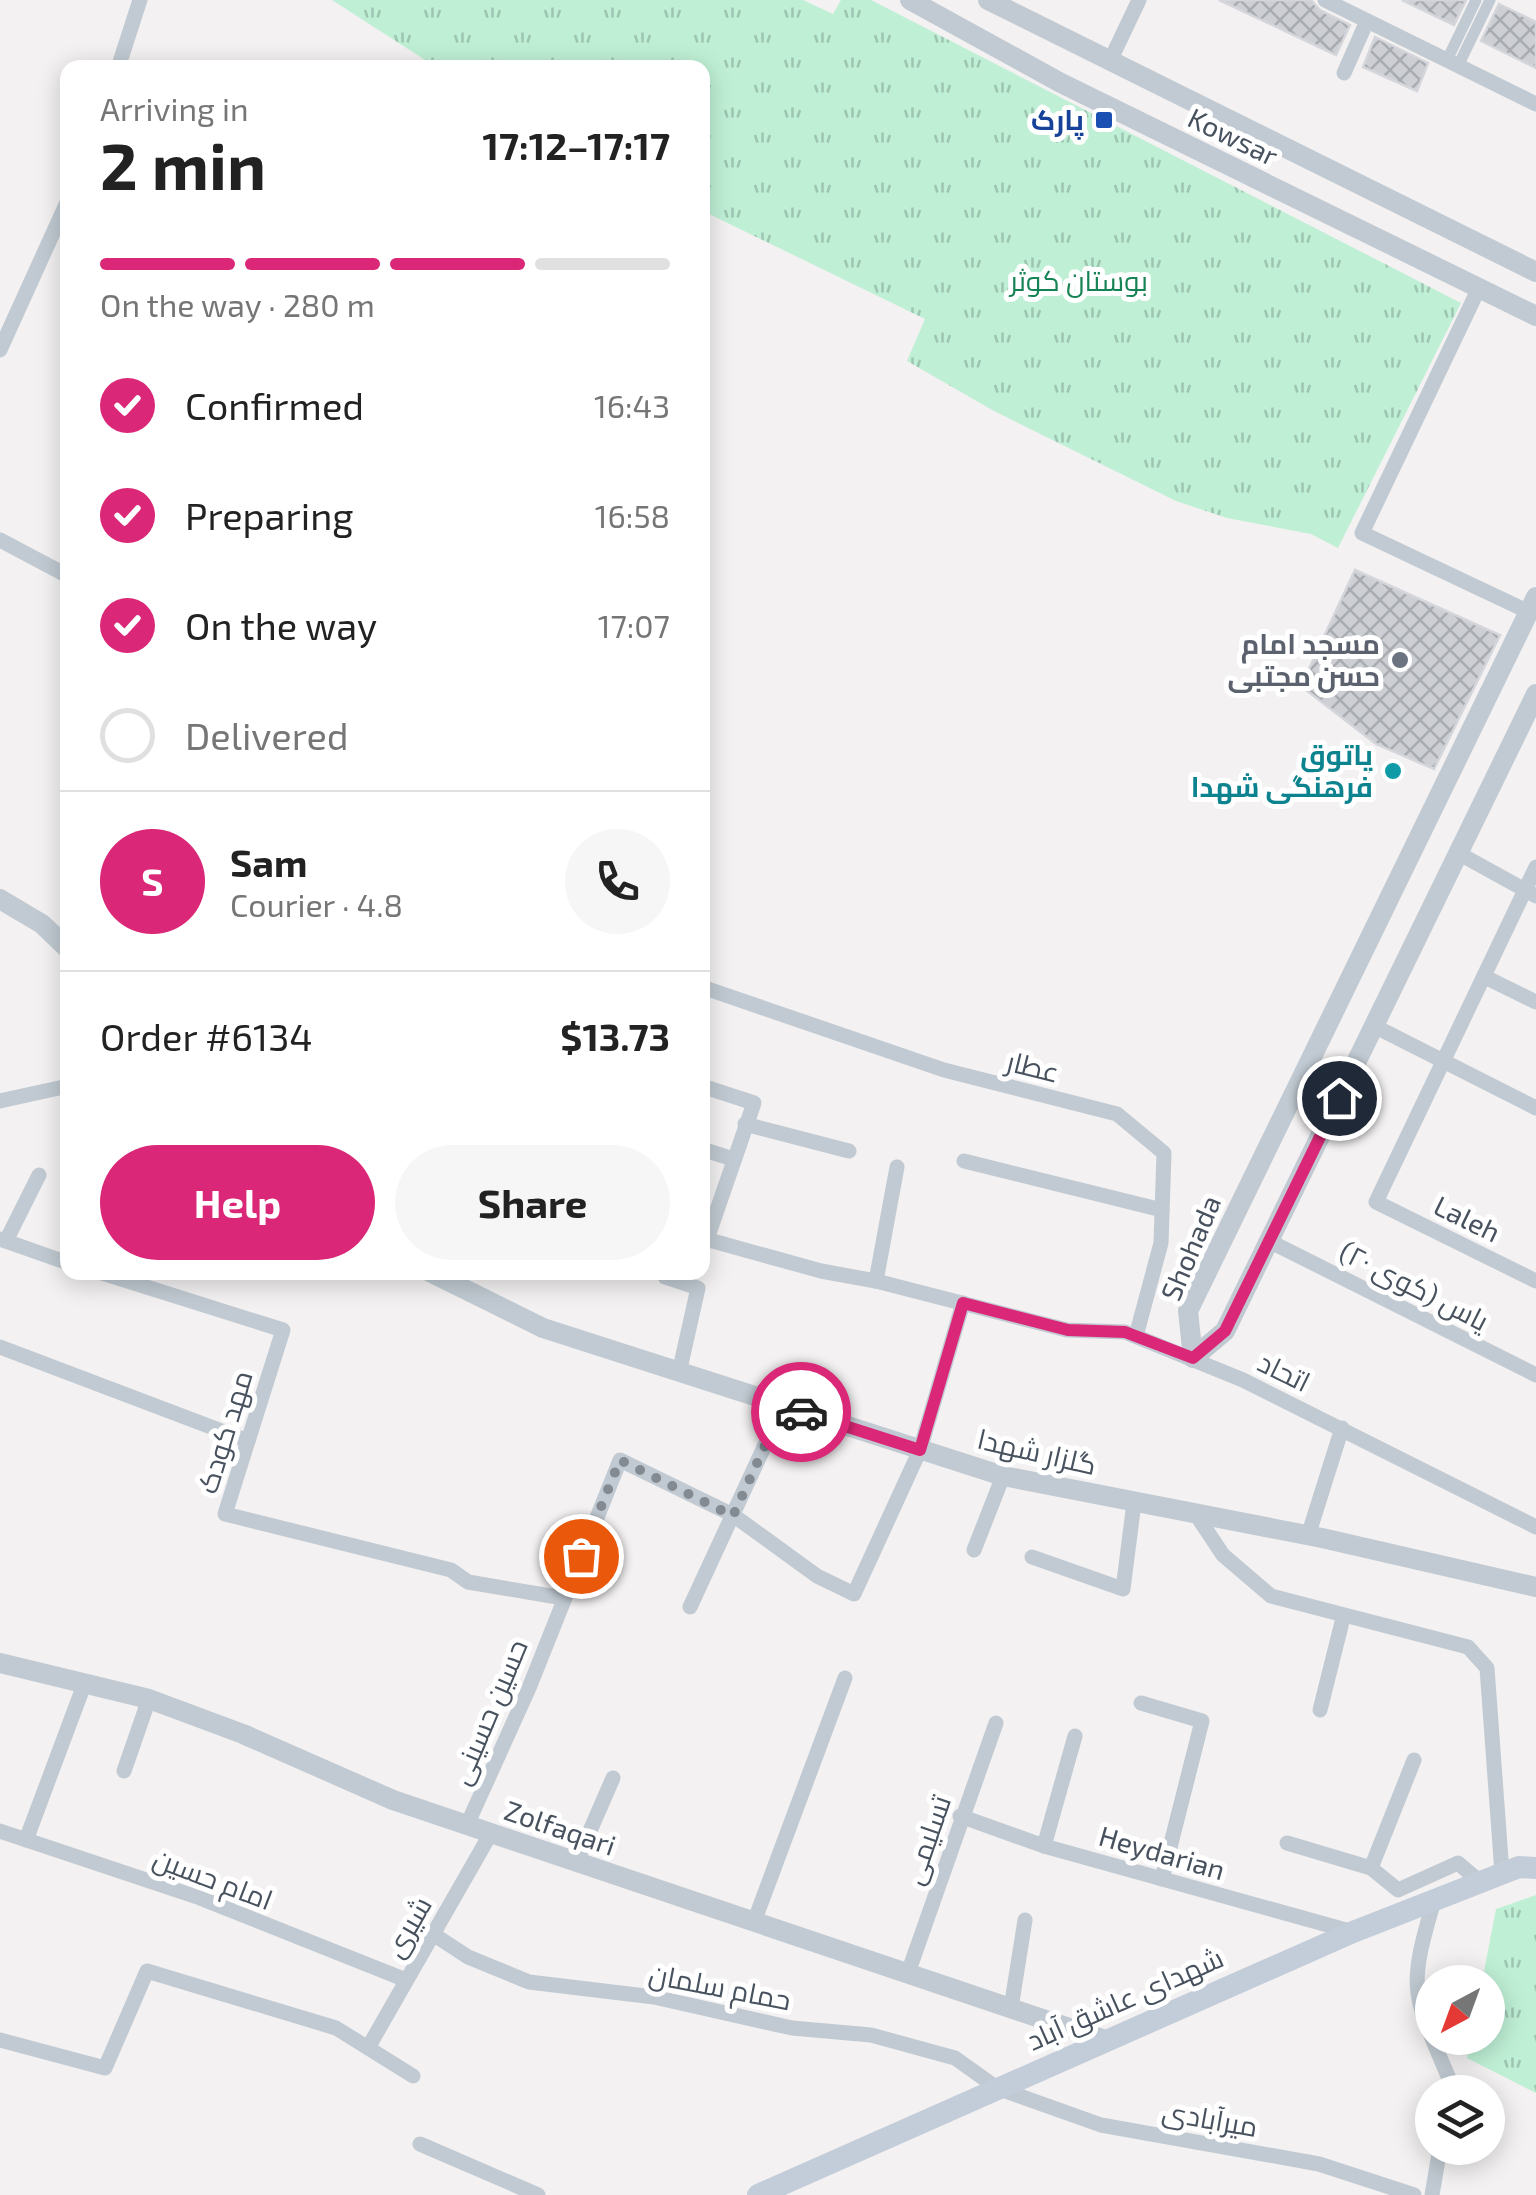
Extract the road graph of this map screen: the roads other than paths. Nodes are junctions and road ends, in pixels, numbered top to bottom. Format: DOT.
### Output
graph roads {
  1 [pos="140,0"];
  2 [pos="910,0"];
  3 [pos="988,0"];
  4 [pos="1140,0"];
  5 [pos="1324,0"];
  6 [pos="1476,0"];
  7 [pos="1490,0"];
  8 [pos="1366,21"];
  9 [pos="121,60"];
  10 [pos="1110,60"];
  11 [pos="1453,63"];
  12 [pos="1344,72"];
  13 [pos="1536,104"];
  14 [pos="60,218"];
  15 [pos="1536,272"];
  16 [pos="1479,288"];
  17 [pos="1536,316"];
  18 [pos="0,350"];
  19 [pos="0,540"];
  20 [pos="60,572"];
  21 [pos="1532,604"];
  22 [pos="1536,694"];
  23 [pos="1458,853"];
  24 [pos="1536,868"];
  25 [pos="1530,893"];
  26 [pos="0,899"];
  27 [pos="60,941"];
  28 [pos="1485,977"];
  29 [pos="710,991"];
  30 [pos="1536,1002"];
  31 [pos="1374,1026"];
  32 [pos="1444,1062"];
  33 [pos="60,1088"];
  34 [pos="710,1089"];
  35 [pos="0,1101"];
  36 [pos="1536,1108"];
  37 [pos="746,1124"];
  38 [pos="710,1152"];
  39 [pos="848,1152"];
  40 [pos="734,1159"];
  41 [pos="964,1162"];
  42 [pos="897,1167"];
  43 [pos="40,1175"];
  44 [pos="1162,1210"];
  45 [pos="710,1224"];
  46 [pos="710,1239"];
  47 [pos="3,1240"];
  48 [pos="1269,1241"];
  49 [pos="60,1260"];
  50 [pos="124,1280"];
  51 [pos="446,1280"];
  52 [pos="675,1280"];
  53 [pos="876,1281"];
  54 [pos="1536,1281"];
  55 [pos="963,1303"];
  56 [pos="1136,1336"];
  57 [pos="0,1348"];
  58 [pos="1193,1358"];
  59 [pos="678,1373"];
  60 [pos="1536,1375"];
  61 [pos="783,1406"];
  62 [pos="1342,1428"];
  63 [pos="248,1441"];
  64 [pos="920,1450"];
  65 [pos="1003,1476"];
  66 [pos="1134,1502"];
  67 [pos="1195,1514"];
  68 [pos="733,1516"];
  69 [pos="1536,1527"];
  70 [pos="1308,1536"];
  71 [pos="974,1550"];
  72 [pos="1032,1558"];
  73 [pos="1536,1587"];
  74 [pos="562,1598"];
  75 [pos="690,1606"];
  76 [pos="1343,1618"];
  77 [pos="0,1663"];
  78 [pos="845,1678"];
  79 [pos="84,1685"];
  80 [pos="149,1699"];
  81 [pos="1141,1703"];
  82 [pos="1320,1710"];
  83 [pos="996,1723"];
  84 [pos="1075,1736"];
  85 [pos="1414,1760"];
  86 [pos="124,1771"];
  87 [pos="613,1778"];
  88 [pos="960,1816"];
  89 [pos="467,1825"];
  90 [pos="0,1831"];
  91 [pos="491,1834"];
  92 [pos="26,1840"];
  93 [pos="1287,1843"];
  94 [pos="1044,1846"];
  95 [pos="1536,1849"];
  96 [pos="576,1863"];
  97 [pos="1371,1868"];
  98 [pos="1519,1869"];
  99 [pos="1162,1878"];
  100 [pos="1479,1881"];
  101 [pos="1434,1901"];
  102 [pos="1025,1920"];
  103 [pos="754,1922"];
  104 [pos="1353,1932"];
  105 [pos="433,1934"];
  106 [pos="908,1974"];
  107 [pos="406,1980"];
  108 [pos="1011,2008"];
  109 [pos="0,2040"];
  110 [pos="1105,2040"];
  111 [pos="369,2046"];
  112 [pos="1448,2075"];
  113 [pos="413,2076"];
  114 [pos="998,2088"];
  115 [pos="420,2144"];
  116 [pos="1437,2165"];
  117 [pos="538,2195"];
  118 [pos="758,2195"];
  119 [pos="1414,2195"];
  120 [pos="1432,2195"];
  1 -- 9 [label="street"];
  2 -- 16 [label="street, Kowsar"];
  3 -- 10 [label="street, Kowsar"];
  4 -- 10 [label="street"];
  5 -- 8 [label="street"];
  6 -- 11 [label="street"];
  7 -- 11 [label="street"];
  8 -- 11 [label="street"];
  8 -- 12 [label="street"];
  10 -- 15 [label="street, Kowsar"];
  11 -- 13 [label="street"];
  14 -- 18 [label="street"];
  16 -- 17 [label="street, Kowsar"];
  16 -- 21 [label="street"];
  19 -- 20 [label="street"];
  21 -- 58 [label="street, Shohada"];
  22 -- 23 [label="street"];
  23 -- 25 [label="street"];
  23 -- 31 [label="street"];
  24 -- 25 [label="street"];
  25 -- 28 [label="street"];
  26 -- 27 [label="street"];
  28 -- 30 [label="street"];
  28 -- 32 [label="street"];
  29 -- 44 [label="street, عطار"];
  31 -- 32 [label="street"];
  31 -- 48 [label="street"];
  32 -- 36 [label="street"];
  32 -- 54 [label="street, Laleh"];
  33 -- 35 [label="street"];
  34 -- 37 [label="street"];
  37 -- 39 [label="street"];
  37 -- 40 [label="street"];
  38 -- 40 [label="street"];
  40 -- 45 [label="street"];
  41 -- 44 [label="street"];
  42 -- 53 [label="street"];
  43 -- 47 [label="street"];
  44 -- 56 [label="street, عطار"];
  46 -- 53 [label="street, اتحاد"];
  47 -- 49 [label="street"];
  48 -- 58 [label="street"];
  48 -- 60 [label="street, یاس (کوی ۲۰)"];
  50 -- 63 [label="street, مهد کودک"];
  51 -- 59 [label="street, گلزار شهدا"];
  52 -- 59 [label="street"];
  53 -- 55 [label="street, اتحاد"];
  55 -- 56 [label="street, اتحاد"];
  55 -- 64 [label="street"];
  56 -- 58 [label="street, اتحاد"];
  57 -- 63 [label="street"];
  58 -- 62 [label="street, اتحاد"];
  59 -- 61 [label="street, گلزار شهدا"];
  61 -- 64 [label="street, گلزار شهدا"];
  61 -- 68 [label="street"];
  62 -- 69 [label="street, اتحاد"];
  62 -- 70 [label="street"];
  63 -- 74 [label="street, مهد کودک"];
  64 -- 65 [label="street, گلزار شهدا"];
  64 -- 68 [label="street, حسین حسینی"];
  65 -- 66 [label="street, گلزار شهدا"];
  65 -- 71 [label="street"];
  66 -- 67 [label="street, گلزار شهدا"];
  66 -- 72 [label="street"];
  67 -- 70 [label="street, گلزار شهدا"];
  67 -- 76 [label="street"];
  68 -- 74 [label="street, حسین حسینی"];
  68 -- 75 [label="street"];
  70 -- 73 [label="street, گلزار شهدا"];
  74 -- 89 [label="street, حسین حسینی"];
  76 -- 82 [label="street"];
  76 -- 98 [label="street"];
  77 -- 79 [label="street, Zolfaqari"];
  78 -- 103 [label="street"];
  79 -- 80 [label="street, Zolfaqari"];
  79 -- 92 [label="street"];
  80 -- 86 [label="street"];
  80 -- 89 [label="street, Zolfaqari"];
  81 -- 99 [label="street"];
  83 -- 88 [label="street, تسلیمی"];
  84 -- 94 [label="street"];
  85 -- 97 [label="street"];
  87 -- 96 [label="street"];
  88 -- 94 [label="street, Heydarian"];
  88 -- 106 [label="street, تسلیمی"];
  89 -- 91 [label="street, Zolfaqari"];
  90 -- 92 [label="street, امام حسین"];
  91 -- 96 [label="street, Zolfaqari"];
  91 -- 105 [label="street, شیری"];
  92 -- 107 [label="street, امام حسین"];
  93 -- 97 [label="street"];
  94 -- 99 [label="street, Heydarian"];
  95 -- 98 [label="main road, شهدای عاشق آباد"];
  96 -- 103 [label="street, Zolfaqari"];
  97 -- 100 [label="street"];
  98 -- 100 [label="main road, شهدای عاشق آباد"];
  99 -- 104 [label="street, Heydarian"];
  100 -- 101 [label="main road, شهدای عاشق آباد"];
  101 -- 104 [label="main road, شهدای عاشق آباد"];
  101 -- 112 [label="street"];
  102 -- 108 [label="street"];
  103 -- 106 [label="street, Zolfaqari"];
  104 -- 110 [label="main road, شهدای عاشق آباد"];
  105 -- 107 [label="street, شیری"];
  105 -- 114 [label="street, حمام سلمان"];
  106 -- 108 [label="street, Zolfaqari"];
  107 -- 111 [label="street, شیری"];
  108 -- 110 [label="street, Zolfaqari"];
  109 -- 111 [label="street"];
  110 -- 114 [label="main road, شهدای عاشق آباد"];
  111 -- 113 [label="street"];
  114 -- 118 [label="main road, شهدای عاشق آباد"];
  114 -- 119 [label="street, میرآبادی"];
  115 -- 117 [label="street"];
  116 -- 120 [label="street"];
}
